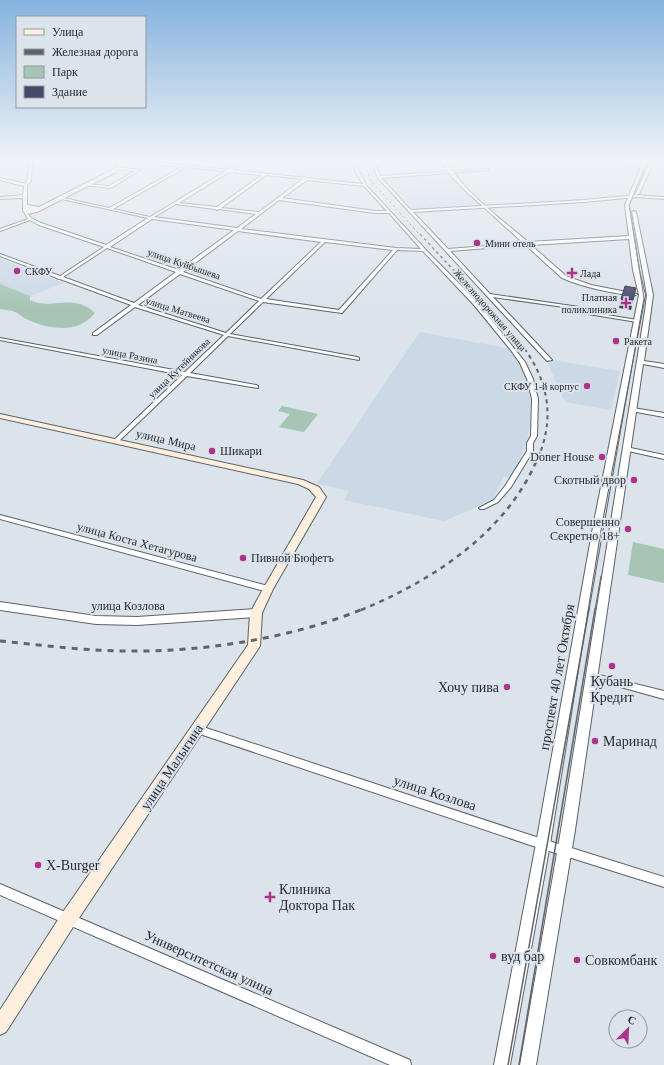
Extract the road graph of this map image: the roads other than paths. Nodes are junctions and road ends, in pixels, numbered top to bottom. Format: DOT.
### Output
graph roads {
  1 [pos="35,210"];
  2 [pos="113,210"];
  3 [pos="165,210"];
  4 [pos="224,210"];
  5 [pos="263,210"];
  6 [pos="359,210"];
  7 [pos="387,210"];
  8 [pos="434,210"];
  9 [pos="488,210"];
  10 [pos="628,210"];
  11 [pos="634,210"];
  12 [pos="410,211"];
  13 [pos="26,212"];
  14 [pos="389,212"];
  15 [pos="259,213"];
  16 [pos="151,218"];
  17 [pos="0,230"];
  18 [pos="237,230"];
  19 [pos="631,237"];
  20 [pos="324,240"];
  21 [pos="526,244"];
  22 [pos="107,247"];
  23 [pos="396,249"];
  24 [pos="424,250"];
  25 [pos="448,250"];
  26 [pos="0,255"];
  27 [pos="181,272"];
  28 [pos="59,278"];
  29 [pos="489,295"];
  30 [pos="646,295"];
  31 [pos="261,300"];
  32 [pos="134,306"];
  33 [pos="637,321"];
  34 [pos="95,334"];
  35 [pos="227,334"];
  36 [pos="0,339"];
  37 [pos="357,359"];
  38 [pos="548,360"];
  39 [pos="640,362"];
  40 [pos="664,366"];
  41 [pos="186,374"];
  42 [pos="256,387"];
  43 [pos="633,410"];
  44 [pos="664,415"];
  45 [pos="0,416"];
  46 [pos="116,441"];
  47 [pos="626,449"];
  48 [pos="664,457"];
  49 [pos="321,497"];
  50 [pos="482,508"];
  51 [pos="0,517"];
  52 [pos="268,589"];
  53 [pos="0,606"];
  54 [pos="256,613"];
  55 [pos="591,676"];
  56 [pos="664,695"];
  57 [pos="197,729"];
  58 [pos="543,844"];
  59 [pos="565,850"];
  60 [pos="664,882"];
  61 [pos="0,889"];
  62 [pos="69,918"];
  63 [pos="0,1026"];
  64 [pos="405,1065"];
  65 [pos="502,1065"];
  66 [pos="528,1065"];
  1 -- 13 [label="main road"];
  2 -- 16 [label="street"];
  3 -- 16 [label="street"];
  4 -- 15 [label="street"];
  5 -- 15 [label="street"];
  6 -- 14 [label="street"];
  7 -- 14 [label="street, Железнодорожная улица"];
  8 -- 12 [label="street"];
  9 -- 21 [label="street"];
  10 -- 19 [label="street, проспект 40 лет Октября"];
  11 -- 30 [label="street, проспект 40 лет Октября"];
  12 -- 25 [label="street, Железнодорожная улица"];
  13 -- 17 [label="street"];
  13 -- 22 [label="street, улица Куйбышева"];
  14 -- 24 [label="street, Железнодорожная улица"];
  15 -- 18 [label="street"];
  16 -- 18 [label="street"];
  16 -- 22 [label="street"];
  18 -- 20 [label="street"];
  18 -- 27 [label="street"];
  19 -- 21 [label="street"];
  19 -- 30 [label="street, проспект 40 лет Октября"];
  20 -- 23 [label="street"];
  20 -- 31 [label="street, улица Кутейникова"];
  21 -- 25 [label="street"];
  21 -- 30 [label="street"];
  22 -- 27 [label="street, улица Куйбышева"];
  22 -- 28 [label="street"];
  23 -- 24 [label="street"];
  23 -- 31 [label="street, улица Куйбышева"];
  24 -- 50 [label="street, Железнодорожная улица"];
  25 -- 29 [label="street, Железнодорожная улица"];
  26 -- 28 [label="street, улица Матвеева"];
  27 -- 31 [label="street, улица Куйбышева"];
  27 -- 32 [label="street"];
  28 -- 32 [label="street, улица Матвеева"];
  29 -- 33 [label="street"];
  29 -- 38 [label="street, Железнодорожная улица"];
  30 -- 33 [label="street, проспект 40 лет Октября"];
  30 -- 39 [label="street, проспект 40 лет Октября"];
  31 -- 35 [label="street, улица Кутейникова"];
  32 -- 34 [label="street"];
  32 -- 35 [label="street, улица Матвеева"];
  33 -- 58 [label="street, проспект 40 лет Октября"];
  35 -- 37 [label="street, улица Матвеева"];
  35 -- 41 [label="street, улица Кутейникова"];
  36 -- 41 [label="street, улица Разина"];
  39 -- 40 [label="street"];
  39 -- 43 [label="street, проспект 40 лет Октября"];
  41 -- 42 [label="street, улица Разина"];
  41 -- 46 [label="street, улица Кутейникова"];
  43 -- 44 [label="street"];
  43 -- 47 [label="street, проспект 40 лет Октября"];
  45 -- 46 [label="main road, улица Мира"];
  46 -- 49 [label="main road, улица Мира"];
  47 -- 48 [label="street"];
  47 -- 55 [label="street, проспект 40 лет Октября"];
  49 -- 52 [label="main road, улица Малыгина"];
  51 -- 52 [label="street, улица Коста Хетагурова"];
  52 -- 54 [label="main road, улица Малыгина"];
  53 -- 54 [label="street, улица Козлова"];
  54 -- 57 [label="main road, улица Малыгина"];
  55 -- 56 [label="street"];
  55 -- 59 [label="street, проспект 40 лет Октября"];
  57 -- 58 [label="street, улица Козлова"];
  57 -- 62 [label="main road, улица Малыгина"];
  58 -- 59 [label="street, улица Козлова"];
  58 -- 65 [label="street, проспект 40 лет Октября"];
  59 -- 60 [label="street, улица Козлова"];
  59 -- 66 [label="street, проспект 40 лет Октября"];
  61 -- 62 [label="street, Университетская улица"];
  62 -- 63 [label="main road, улица Малыгина"];
  62 -- 64 [label="street, Университетская улица"];
}
